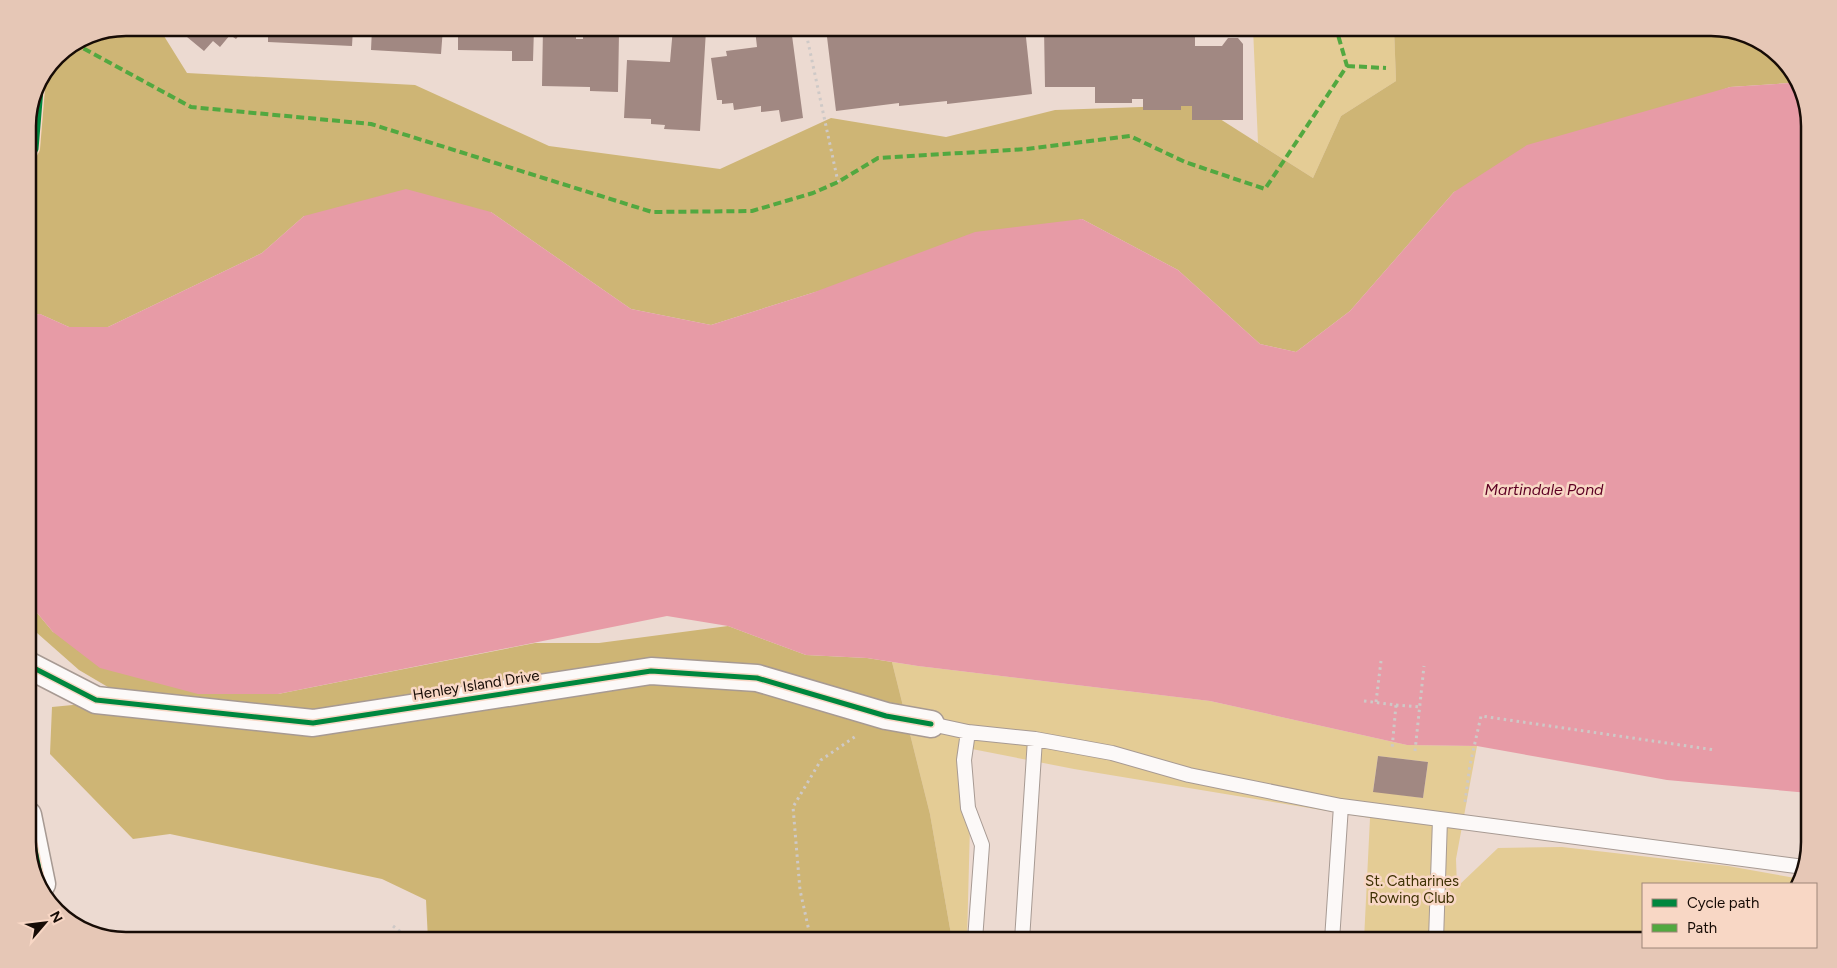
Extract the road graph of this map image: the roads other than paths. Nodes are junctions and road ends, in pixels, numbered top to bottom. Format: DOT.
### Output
graph roads {
  1 [pos="36,669"];
  2 [pos="931,724"];
  3 [pos="968,732"];
  4 [pos="1035,739"];
  5 [pos="1341,806"];
  6 [pos="1440,819"];
  7 [pos="1797,866"];
  8 [pos="976,932"];
  9 [pos="1023,932"];
  10 [pos="1333,932"];
  11 [pos="1436,932"];
  1 -- 2 [label="street, Henley Island Drive"];
  2 -- 3 [label="lane"];
  3 -- 4 [label="lane"];
  3 -- 8 [label="lane"];
  4 -- 5 [label="lane"];
  4 -- 9 [label="lane"];
  5 -- 6 [label="lane"];
  5 -- 10 [label="lane"];
  6 -- 7 [label="lane"];
  6 -- 11 [label="lane"];
}
